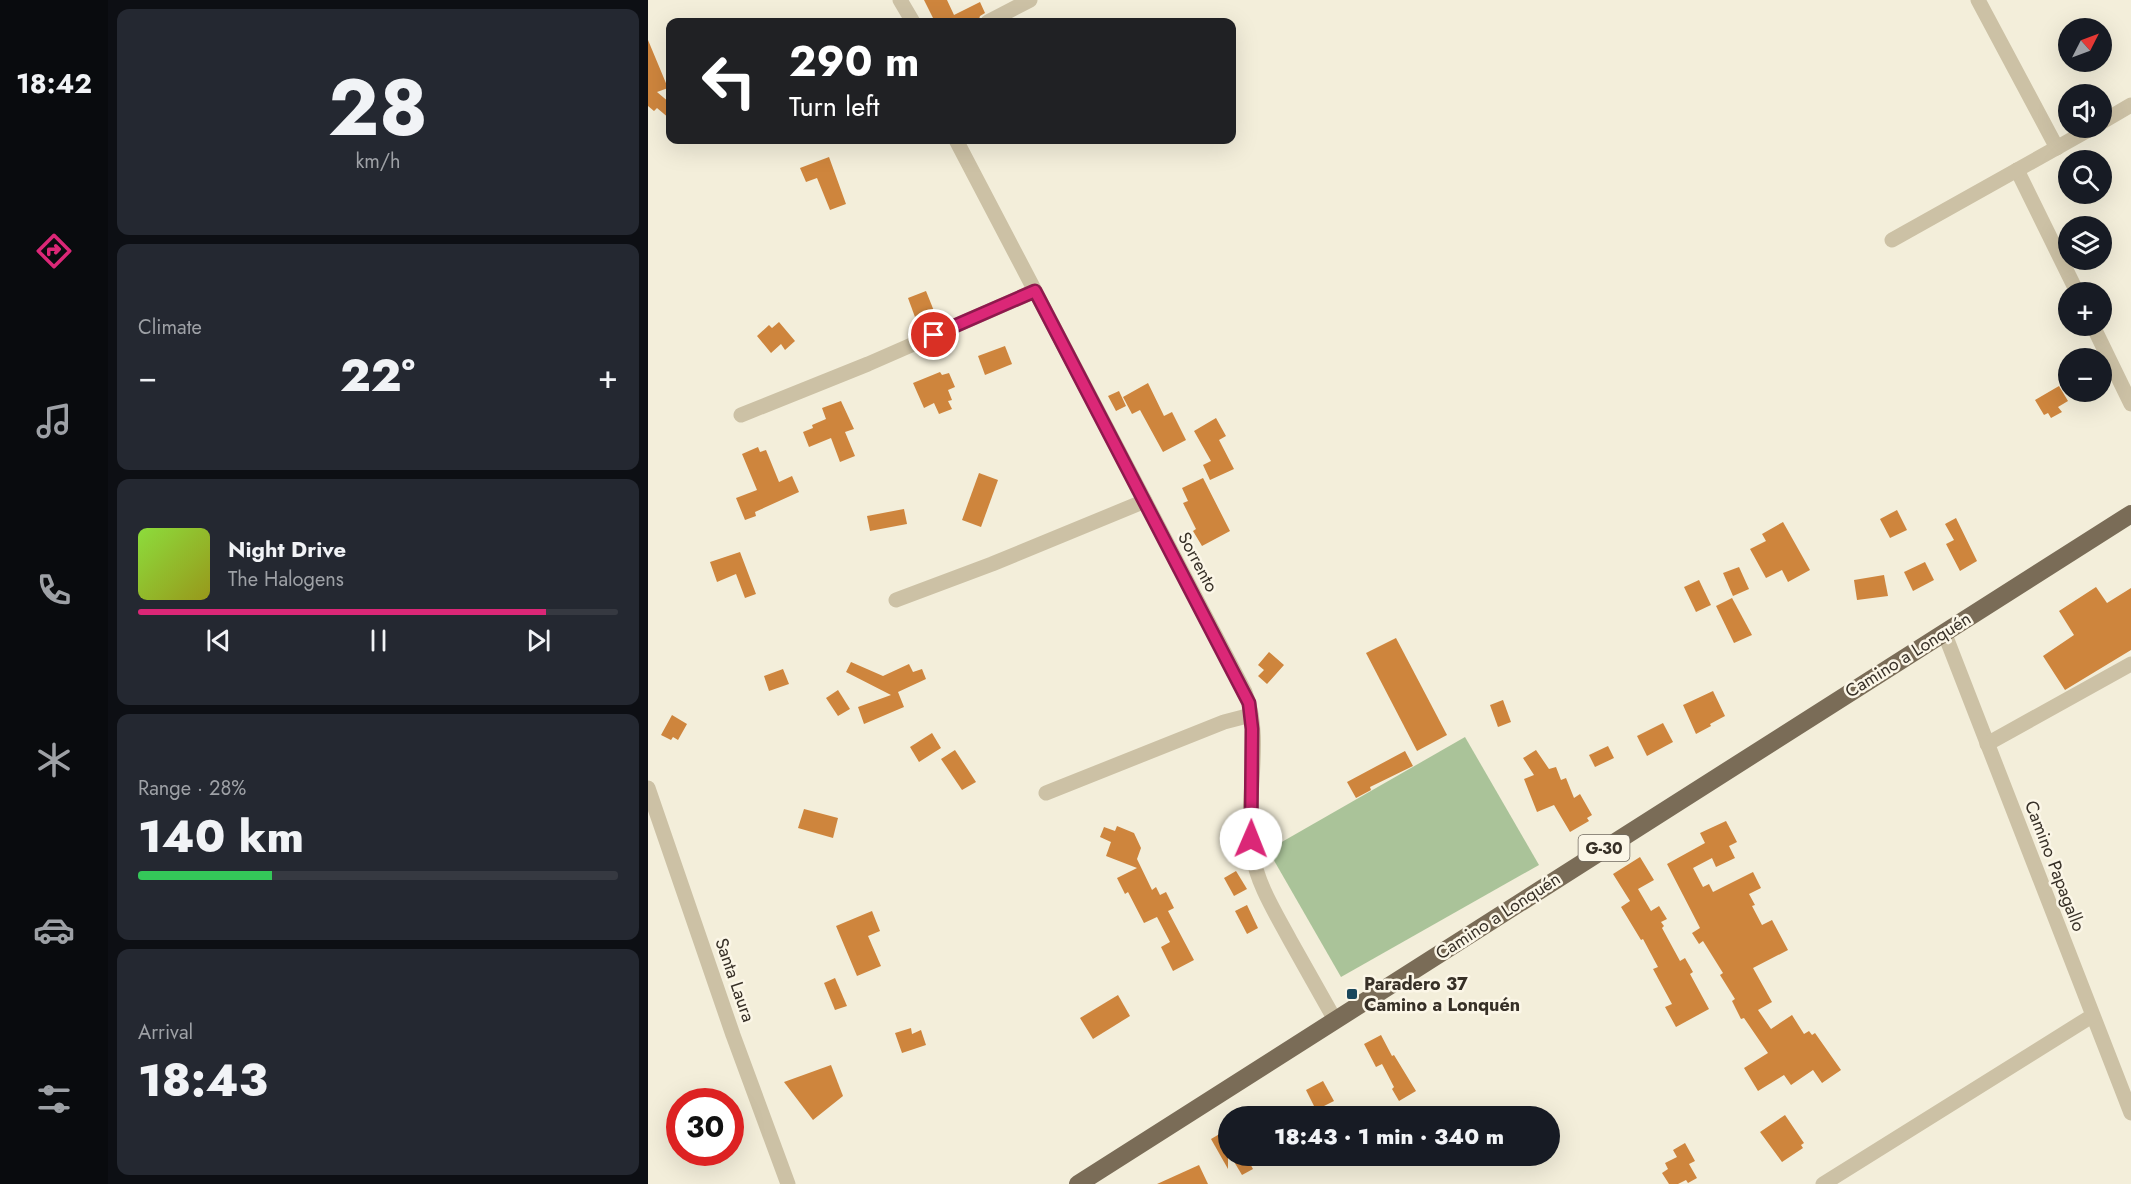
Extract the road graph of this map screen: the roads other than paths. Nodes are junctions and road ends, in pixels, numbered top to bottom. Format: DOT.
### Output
graph roads {
  1 [pos="900,0"];
  2 [pos="1030,0"];
  3 [pos="1978,0"];
  4 [pos="911,18"];
  5 [pos="996,18"];
  6 [pos="2131,105"];
  7 [pos="2112,116"];
  8 [pos="2074,138"];
  9 [pos="958,144"];
  10 [pos="2057,148"];
  11 [pos="2017,170"];
  12 [pos="1892,240"];
  13 [pos="2072,282"];
  14 [pos="1035,291"];
  15 [pos="2098,336"];
  16 [pos="2131,404"];
  17 [pos="741,415"];
  18 [pos="1144,501"];
  19 [pos="2131,514"];
  20 [pos="896,600"];
  21 [pos="1944,632"];
  22 [pos="2131,664"];
  23 [pos="1251,715"];
  24 [pos="1987,744"];
  25 [pos="648,788"];
  26 [pos="1046,793"];
  27 [pos="2092,1016"];
  28 [pos="1335,1020"];
  29 [pos="2131,1113"];
  30 [pos="788,1184"];
  31 [pos="1078,1184"];
  32 [pos="1823,1184"];
  1 -- 4 [label="street"];
  2 -- 5 [label="street"];
  3 -- 10 [label="street"];
  6 -- 7 [label="street"];
  8 -- 10 [label="street"];
  9 -- 14 [label="street, Sorrento"];
  10 -- 11 [label="street"];
  11 -- 12 [label="street"];
  11 -- 13 [label="street"];
  14 -- 17 [label="street"];
  14 -- 18 [label="street, Sorrento"];
  15 -- 16 [label="street"];
  18 -- 20 [label="street"];
  18 -- 23 [label="street, Sorrento"];
  19 -- 21 [label="main road, Camino a Lonquén / G-30"];
  21 -- 24 [label="street, Camino Papagallo"];
  21 -- 28 [label="main road, Camino a Lonquén / G-30"];
  22 -- 24 [label="street"];
  23 -- 26 [label="street"];
  23 -- 28 [label="street, Sorrento"];
  24 -- 27 [label="street, Camino Papagallo"];
  25 -- 30 [label="street, Santa Laura"];
  27 -- 29 [label="street, Camino Papagallo"];
  27 -- 32 [label="street"];
  28 -- 31 [label="main road, Camino a Lonquén / G-30"];
}
